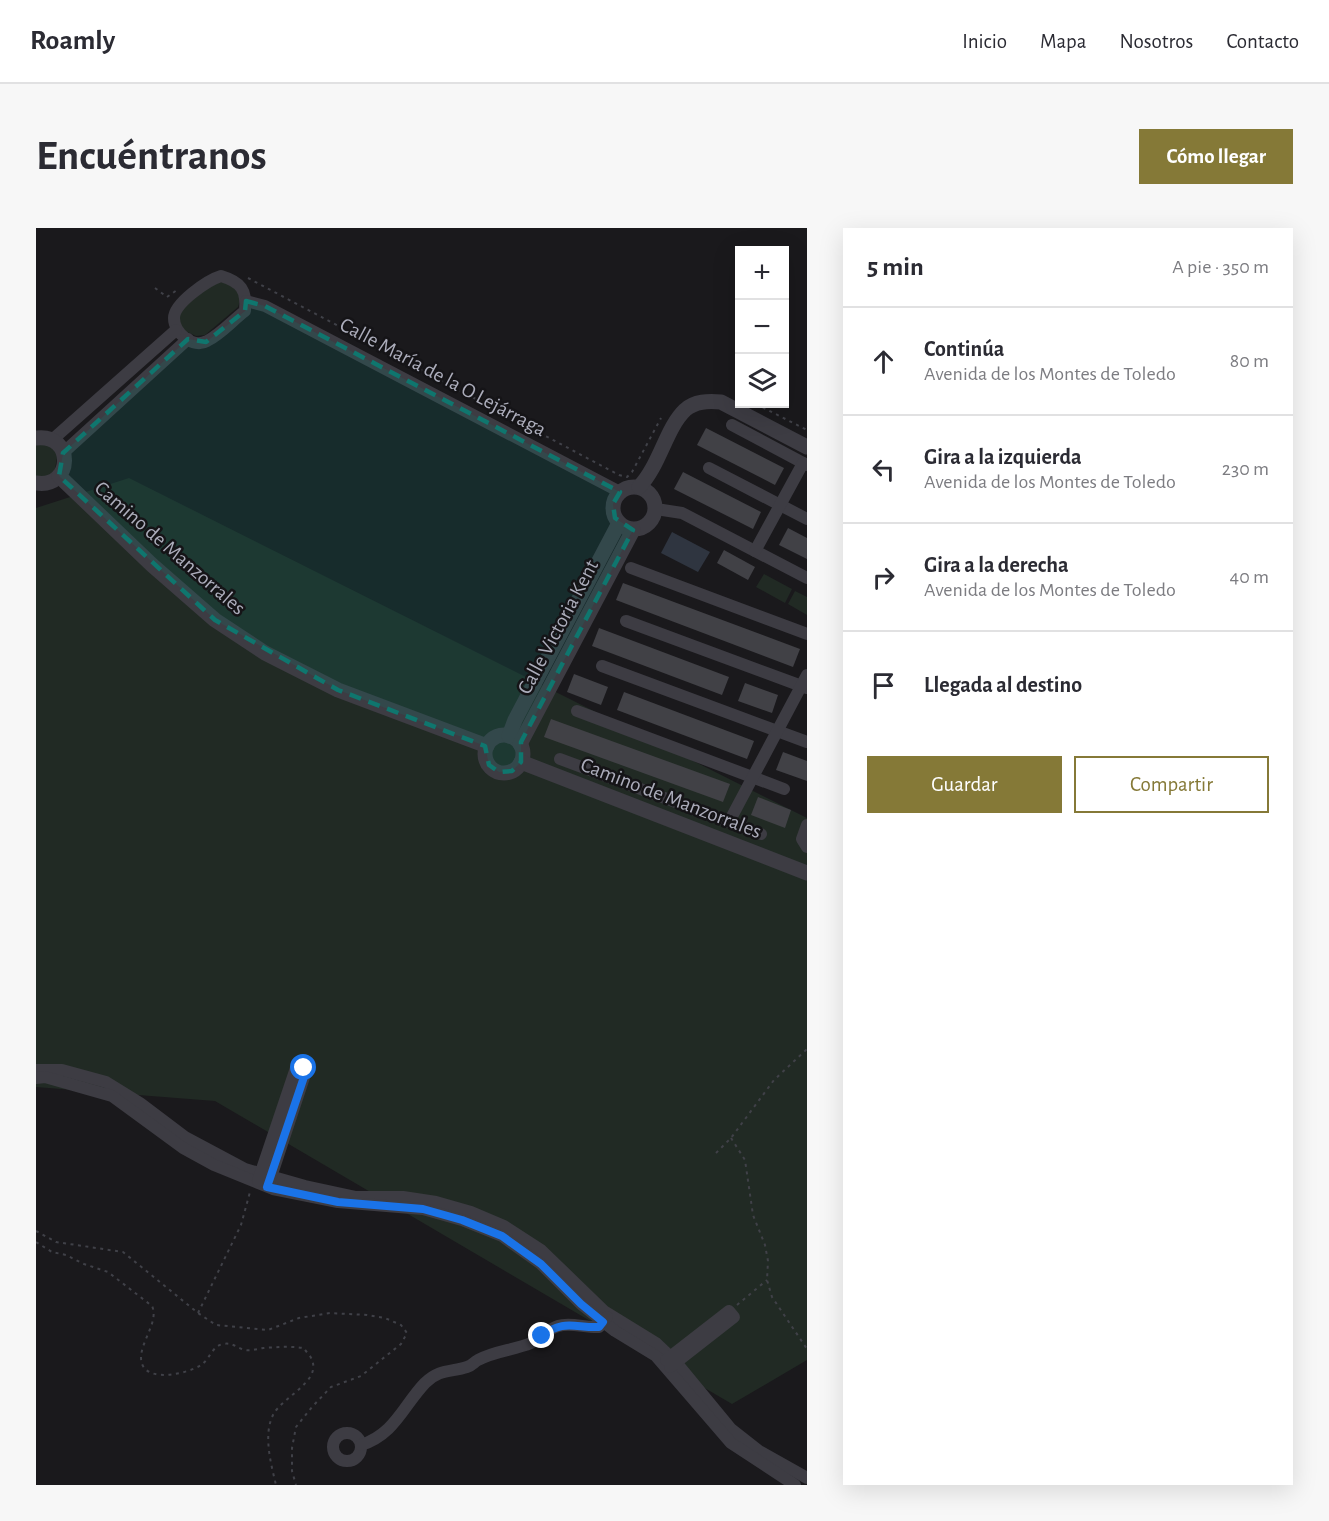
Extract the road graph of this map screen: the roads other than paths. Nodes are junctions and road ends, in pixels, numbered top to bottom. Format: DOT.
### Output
graph roads {
  1 [pos="174,293"];
  2 [pos="184,301"];
  3 [pos="246,301"];
  4 [pos="176,330"];
  5 [pos="188,339"];
  6 [pos="732,425"];
  7 [pos="36,438"];
  8 [pos="52,440"];
  9 [pos="807,447"];
  10 [pos="63,453"];
  11 [pos="805,464"];
  12 [pos="709,468"];
  13 [pos="59,476"];
  14 [pos="36,483"];
  15 [pos="644,490"];
  16 [pos="620,492"];
  17 [pos="780,505"];
  18 [pos="656,509"];
  19 [pos="807,519"];
  20 [pos="619,523"];
  21 [pos="633,530"];
  22 [pos="755,551"];
  23 [pos="631,568"];
  24 [pos="807,578"];
  25 [pos="626,621"];
  26 [pos="807,634"];
  27 [pos="602,666"];
  28 [pos="805,683"];
  29 [pos="577,711"];
  30 [pos="777,731"];
  31 [pos="514,740"];
  32 [pos="807,742"];
  33 [pos="487,746"];
  34 [pos="560,759"];
  35 [pos="521,762"];
  36 [pos="753,778"];
  37 [pos="784,789"];
  38 [pos="729,822"];
  39 [pos="807,825"];
  40 [pos="760,834"];
  41 [pos="807,847"];
  42 [pos="807,873"];
  43 [pos="36,1070"];
  44 [pos="36,1078"];
  45 [pos="262,1180"];
  46 [pos="729,1311"];
  47 [pos="606,1318"];
  48 [pos="669,1363"];
  49 [pos="361,1445"];
  50 [pos="807,1478"];
  51 [pos="795,1485"];
  1 -- 2 [label="street"];
  2 -- 3 [label="street"];
  2 -- 4 [label="street"];
  3 -- 5 [label="street"];
  3 -- 16 [label="street, Calle María de la O Lejárraga"];
  4 -- 5 [label="street"];
  4 -- 8 [label="street"];
  5 -- 10 [label="street"];
  6 -- 11 [label="street"];
  7 -- 8 [label="street"];
  8 -- 10 [label="street"];
  9 -- 15 [label="street"];
  10 -- 13 [label="street"];
  11 -- 17 [label="street"];
  12 -- 17 [label="street"];
  13 -- 14 [label="street"];
  13 -- 33 [label="street, Camino de Manzorrales"];
  15 -- 16 [label="street"];
  15 -- 18 [label="street"];
  16 -- 20 [label="street"];
  17 -- 19 [label="street"];
  17 -- 22 [label="street"];
  18 -- 21 [label="street"];
  18 -- 22 [label="street"];
  20 -- 21 [label="street"];
  20 -- 31 [label="street, Calle Victoria Kent"];
  21 -- 31 [label="street, Calle Victoria Kent"];
  22 -- 24 [label="street"];
  23 -- 26 [label="street"];
  25 -- 28 [label="street"];
  27 -- 30 [label="street"];
  28 -- 30 [label="street"];
  29 -- 36 [label="street"];
  30 -- 32 [label="street"];
  30 -- 36 [label="street"];
  31 -- 33 [label="street"];
  31 -- 35 [label="street"];
  33 -- 35 [label="street"];
  34 -- 38 [label="street"];
  35 -- 42 [label="street, Camino de Manzorrales"];
  36 -- 37 [label="street"];
  36 -- 38 [label="street"];
  38 -- 40 [label="street"];
  39 -- 41 [label="street"];
  43 -- 45 [label="street"];
  44 -- 45 [label="street"];
  45 -- 45 [label="street"];
  45 -- 47 [label="street"];
  46 -- 48 [label="street"];
  47 -- 48 [label="street"];
  47 -- 49 [label="street"];
  48 -- 50 [label="street"];
  48 -- 51 [label="street"];
}
